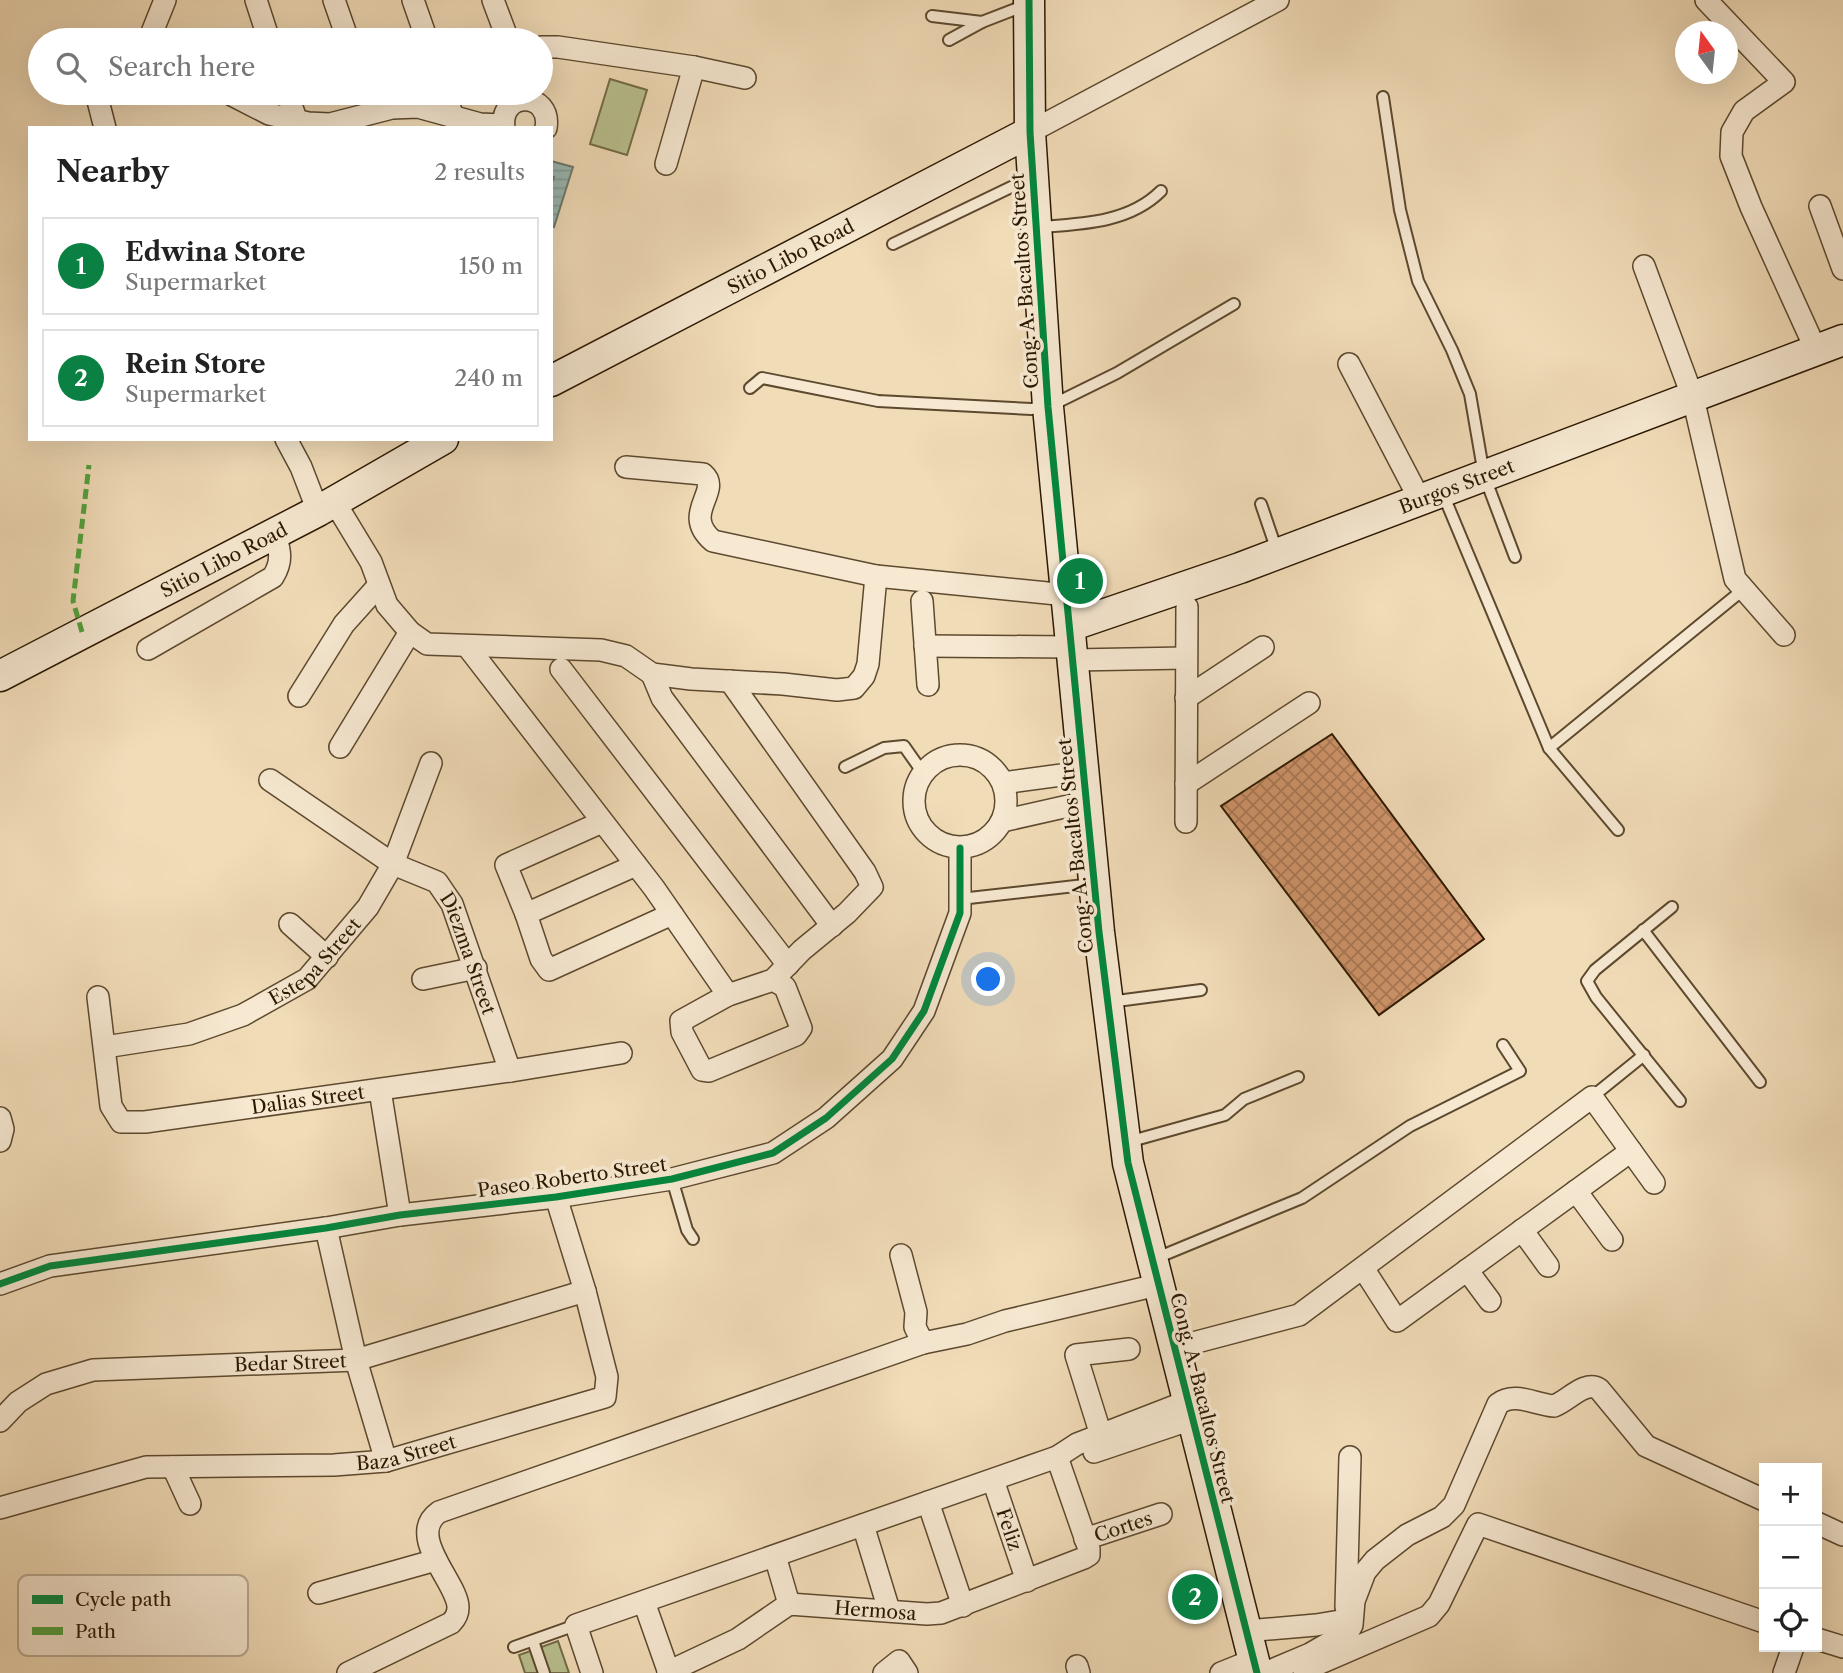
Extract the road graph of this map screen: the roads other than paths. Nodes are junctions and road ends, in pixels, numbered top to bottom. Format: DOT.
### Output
graph roads {
  1 [pos="165,0"];
  2 [pos="256,0"];
  3 [pos="334,0"];
  4 [pos="413,0"];
  5 [pos="493,0"];
  6 [pos="1278,0"];
  7 [pos="1706,0"];
  8 [pos="1029,2"];
  9 [pos="932,16"];
  10 [pos="982,22"];
  11 [pos="154,28"];
  12 [pos="265,28"];
  13 [pos="344,28"];
  14 [pos="423,28"];
  15 [pos="504,28"];
  16 [pos="949,40"];
  17 [pos="553,47"];
  18 [pos="694,67"];
  19 [pos="745,78"];
  20 [pos="1383,97"];
  21 [pos="99,105"];
  22 [pos="251,105"];
  23 [pos="291,105"];
  24 [pos="364,105"];
  25 [pos="398,105"];
  26 [pos="449,105"];
  27 [pos="512,105"];
  28 [pos="539,105"];
  29 [pos="453,117"];
  30 [pos="296,119"];
  31 [pos="104,126"];
  32 [pos="504,126"];
  33 [pos="545,126"];
  34 [pos="1030,132"];
  35 [pos="666,164"];
  36 [pos="1032,177"];
  37 [pos="1161,191"];
  38 [pos="1820,206"];
  39 [pos="1036,227"];
  40 [pos="893,244"];
  41 [pos="1644,265"];
  42 [pos="1843,269"];
  43 [pos="1234,304"];
  44 [pos="1830,345"];
  45 [pos="1349,364"];
  46 [pos="553,381"];
  47 [pos="750,387"];
  48 [pos="1693,398"];
  49 [pos="1048,407"];
  50 [pos="287,441"];
  51 [pos="439,441"];
  52 [pos="626,467"];
  53 [pos="1484,475"];
  54 [pos="1431,496"];
  55 [pos="1261,504"];
  56 [pos="326,506"];
  57 [pos="275,533"];
  58 [pos="1278,553"];
  59 [pos="1515,557"];
  60 [pos="876,576"];
  61 [pos="379,584"];
  62 [pos="1744,589"];
  63 [pos="1067,595"];
  64 [pos="922,601"];
  65 [pos="1187,607"];
  66 [pos="411,632"];
  67 [pos="1784,635"];
  68 [pos="1071,644"];
  69 [pos="467,646"];
  70 [pos="925,646"];
  71 [pos="1264,647"];
  72 [pos="148,649"];
  73 [pos="1186,658"];
  74 [pos="561,669"];
  75 [pos="652,674"];
  76 [pos="0,676"];
  77 [pos="730,681"];
  78 [pos="928,685"];
  79 [pos="299,696"];
  80 [pos="1186,698"];
  81 [pos="1309,703"];
  82 [pos="341,747"];
  83 [pos="1549,748"];
  84 [pos="431,763"];
  85 [pos="845,768"];
  86 [pos="1083,772"];
  87 [pos="923,773"];
  88 [pos="270,780"];
  89 [pos="1003,783"];
  90 [pos="1186,784"];
  91 [pos="1086,802"];
  92 [pos="1002,821"];
  93 [pos="602,822"];
  94 [pos="1186,822"];
  95 [pos="1618,830"];
  96 [pos="960,848"];
  97 [pos="393,864"];
  98 [pos="636,865"];
  99 [pos="1094,884"];
  100 [pos="960,899"];
  101 [pos="1672,907"];
  102 [pos="526,914"];
  103 [pos="672,914"];
  104 [pos="290,924"];
  105 [pos="832,926"];
  106 [pos="1643,930"];
  107 [pos="327,957"];
  108 [pos="476,968"];
  109 [pos="781,973"];
  110 [pos="423,979"];
  111 [pos="1201,990"];
  112 [pos="728,995"];
  113 [pos="98,998"];
  114 [pos="1107,1003"];
  115 [pos="1503,1045"];
  116 [pos="105,1046"];
  117 [pos="621,1053"];
  118 [pos="1644,1055"];
  119 [pos="510,1072"];
  120 [pos="1298,1077"];
  121 [pos="1760,1082"];
  122 [pos="380,1090"];
  123 [pos="1592,1097"];
  124 [pos="1680,1101"];
  125 [pos="0,1118"];
  126 [pos="0,1141"];
  127 [pos="1125,1142"];
  128 [pos="1631,1151"];
  129 [pos="672,1179"];
  130 [pos="1654,1183"];
  131 [pos="1576,1191"];
  132 [pos="556,1197"];
  133 [pos="400,1215"];
  134 [pos="326,1228"];
  135 [pos="1522,1230"];
  136 [pos="693,1239"];
  137 [pos="1612,1240"];
  138 [pos="901,1255"];
  139 [pos="1548,1266"];
  140 [pos="1363,1268"];
  141 [pos="1467,1270"];
  142 [pos="1155,1273"];
  143 [pos="0,1284"];
  144 [pos="585,1291"];
  145 [pos="1490,1301"];
  146 [pos="923,1343"];
  147 [pos="1174,1348"];
  148 [pos="1129,1349"];
  149 [pos="356,1360"];
  150 [pos="1190,1410"];
  151 [pos="0,1421"];
  152 [pos="1103,1441"];
  153 [pos="1057,1457"];
  154 [pos="1350,1457"];
  155 [pos="386,1461"];
  156 [pos="173,1467"];
  157 [pos="993,1480"];
  158 [pos="1759,1498"];
  159 [pos="928,1502"];
  160 [pos="190,1504"];
  161 [pos="0,1508"];
  162 [pos="1161,1514"];
  163 [pos="863,1525"];
  164 [pos="1822,1525"];
  165 [pos="1843,1535"];
  166 [pos="1087,1547"];
  167 [pos="775,1556"];
  168 [pos="436,1560"];
  169 [pos="1027,1581"];
  170 [pos="318,1592"];
  171 [pos="644,1602"];
  172 [pos="789,1604"];
  173 [pos="963,1606"];
  174 [pos="889,1610"];
  175 [pos="1759,1620"];
  176 [pos="576,1625"];
  177 [pos="1347,1626"];
  178 [pos="1246,1631"];
  179 [pos="533,1641"];
  180 [pos="1822,1641"];
  181 [pos="514,1647"];
  182 [pos="1843,1647"];
  183 [pos="1791,1652"];
  184 [pos="1258,1669"];
  185 [pos="668,1672"];
  186 [pos="348,1673"];
  187 [pos="544,1673"];
  188 [pos="592,1673"];
  189 [pos="884,1673"];
  190 [pos="907,1673"];
  191 [pos="1222,1673"];
  192 [pos="1296,1673"];
  193 [pos="1784,1673"];
  1 -- 11 [label="street"];
  2 -- 12 [label="street"];
  3 -- 13 [label="street"];
  4 -- 14 [label="street"];
  5 -- 15 [label="street"];
  6 -- 34 [label="street"];
  7 -- 44 [label="street"];
  8 -- 10 [label="lane"];
  8 -- 34 [label="street, Cong. A. Bacaltos Street"];
  9 -- 10 [label="lane"];
  10 -- 16 [label="lane"];
  17 -- 18 [label="street"];
  18 -- 19 [label="street"];
  18 -- 35 [label="street"];
  20 -- 53 [label="lane"];
  21 -- 31 [label="street"];
  22 -- 30 [label="street"];
  23 -- 30 [label="street"];
  24 -- 30 [label="street"];
  25 -- 29 [label="street"];
  26 -- 29 [label="street"];
  27 -- 32 [label="street"];
  28 -- 33 [label="street"];
  29 -- 32 [label="street"];
  34 -- 36 [label="street, Cong. A. Bacaltos Street"];
  34 -- 46 [label="street, Sitio Libo Road"];
  36 -- 39 [label="street, Cong. A. Bacaltos Street"];
  36 -- 40 [label="lane"];
  37 -- 39 [label="lane"];
  38 -- 42 [label="street"];
  39 -- 49 [label="street, Cong. A. Bacaltos Street"];
  41 -- 48 [label="street"];
  43 -- 49 [label="lane"];
  44 -- 48 [label="street, Burgos Street"];
  45 -- 54 [label="street"];
  47 -- 49 [label="lane"];
  48 -- 53 [label="street, Burgos Street"];
  48 -- 62 [label="street"];
  49 -- 63 [label="street, Cong. A. Bacaltos Street"];
  50 -- 56 [label="street"];
  51 -- 56 [label="street, Sitio Libo Road"];
  52 -- 60 [label="street"];
  53 -- 54 [label="street, Burgos Street"];
  53 -- 59 [label="lane"];
  54 -- 58 [label="street, Burgos Street"];
  54 -- 83 [label="lane"];
  55 -- 58 [label="lane"];
  56 -- 57 [label="street, Sitio Libo Road"];
  56 -- 61 [label="street"];
  57 -- 72 [label="street"];
  57 -- 76 [label="street, Sitio Libo Road"];
  58 -- 68 [label="street, Burgos Street"];
  60 -- 63 [label="street"];
  60 -- 77 [label="street"];
  61 -- 66 [label="street"];
  61 -- 79 [label="street"];
  62 -- 67 [label="street"];
  62 -- 83 [label="lane"];
  63 -- 68 [label="street, Cong. A. Bacaltos Street"];
  64 -- 70 [label="street"];
  65 -- 73 [label="street"];
  66 -- 69 [label="street"];
  66 -- 82 [label="street"];
  68 -- 70 [label="street"];
  68 -- 73 [label="street"];
  68 -- 86 [label="street, Cong. A. Bacaltos Street"];
  69 -- 75 [label="street"];
  69 -- 93 [label="street"];
  70 -- 78 [label="street"];
  71 -- 80 [label="street"];
  73 -- 80 [label="street"];
  74 -- 109 [label="street"];
  75 -- 77 [label="street"];
  75 -- 105 [label="street"];
  77 -- 105 [label="street"];
  80 -- 90 [label="street"];
  81 -- 90 [label="street"];
  83 -- 95 [label="lane"];
  84 -- 97 [label="street, Estepa Street"];
  85 -- 87 [label="lane"];
  86 -- 89 [label="street"];
  86 -- 91 [label="street, Cong. A. Bacaltos Street"];
  87 -- 89 [label="street"];
  87 -- 96 [label="street"];
  88 -- 97 [label="street"];
  89 -- 92 [label="street"];
  90 -- 94 [label="street"];
  91 -- 92 [label="street"];
  91 -- 99 [label="street, Cong. A. Bacaltos Street"];
  92 -- 96 [label="street"];
  93 -- 98 [label="street"];
  93 -- 102 [label="street"];
  96 -- 100 [label="street, Paseo Roberto Street"];
  97 -- 107 [label="street, Estepa Street"];
  97 -- 108 [label="street, Diezma Street"];
  98 -- 102 [label="street"];
  98 -- 103 [label="street"];
  99 -- 100 [label="lane"];
  99 -- 114 [label="street, Cong. A. Bacaltos Street"];
  100 -- 129 [label="street, Paseo Roberto Street"];
  101 -- 106 [label="lane"];
  102 -- 103 [label="street"];
  103 -- 112 [label="street"];
  104 -- 107 [label="street"];
  105 -- 109 [label="street"];
  106 -- 118 [label="lane"];
  106 -- 121 [label="lane"];
  107 -- 116 [label="street, Estepa Street"];
  108 -- 110 [label="street"];
  108 -- 119 [label="street, Diezma Street"];
  109 -- 112 [label="street"];
  109 -- 112 [label="street"];
  111 -- 114 [label="lane"];
  113 -- 116 [label="street, Dalias Street"];
  114 -- 127 [label="street, Cong. A. Bacaltos Street"];
  115 -- 142 [label="lane"];
  116 -- 122 [label="street, Dalias Street"];
  117 -- 119 [label="street, Dalias Street"];
  118 -- 123 [label="lane"];
  118 -- 124 [label="lane"];
  119 -- 122 [label="street, Dalias Street"];
  120 -- 127 [label="lane"];
  122 -- 133 [label="street"];
  123 -- 128 [label="street"];
  123 -- 140 [label="street"];
  125 -- 126 [label="street"];
  127 -- 142 [label="street, Cong. A. Bacaltos Street"];
  128 -- 130 [label="street"];
  128 -- 131 [label="street"];
  129 -- 132 [label="street, Paseo Roberto Street"];
  129 -- 136 [label="lane"];
  131 -- 135 [label="street"];
  131 -- 137 [label="street"];
  132 -- 133 [label="street, Paseo Roberto Street"];
  132 -- 144 [label="street, Baza Street"];
  133 -- 134 [label="street, Paseo Roberto Street"];
  134 -- 143 [label="street, Paseo Roberto Street"];
  134 -- 149 [label="street"];
  135 -- 139 [label="street"];
  135 -- 141 [label="street"];
  138 -- 146 [label="street"];
  140 -- 141 [label="street"];
  140 -- 147 [label="street"];
  141 -- 145 [label="street"];
  142 -- 146 [label="street"];
  142 -- 147 [label="street, Cong. A. Bacaltos Street"];
  144 -- 149 [label="street, Bedar Street"];
  144 -- 155 [label="street, Baza Street"];
  146 -- 168 [label="street"];
  147 -- 150 [label="street, Cong. A. Bacaltos Street"];
  148 -- 152 [label="street"];
  149 -- 151 [label="street, Bedar Street"];
  149 -- 155 [label="street"];
  150 -- 152 [label="street"];
  150 -- 178 [label="street, Cong. A. Bacaltos Street"];
  152 -- 153 [label="street"];
  153 -- 157 [label="street"];
  153 -- 166 [label="street"];
  154 -- 177 [label="street"];
  155 -- 156 [label="street, Baza Street"];
  156 -- 160 [label="street"];
  156 -- 161 [label="street, Baza Street"];
  157 -- 159 [label="street"];
  157 -- 169 [label="street, Feliz"];
  158 -- 177 [label="street"];
  159 -- 163 [label="street"];
  159 -- 173 [label="street"];
  162 -- 166 [label="street, Cortes"];
  163 -- 167 [label="street"];
  163 -- 174 [label="street"];
  164 -- 165 [label="street"];
  166 -- 169 [label="street, Hermosa"];
  167 -- 171 [label="street"];
  167 -- 172 [label="street"];
  168 -- 170 [label="street"];
  168 -- 186 [label="street"];
  169 -- 173 [label="street, Hermosa"];
  171 -- 176 [label="street"];
  171 -- 185 [label="street"];
  172 -- 174 [label="street, Hermosa"];
  172 -- 185 [label="street"];
  173 -- 174 [label="street, Hermosa"];
  175 -- 192 [label="street"];
  176 -- 179 [label="lane"];
  176 -- 188 [label="street"];
  177 -- 178 [label="street"];
  177 -- 184 [label="street"];
  178 -- 184 [label="street, Cong. A. Bacaltos Street"];
  179 -- 181 [label="lane"];
  179 -- 187 [label="lane"];
  180 -- 182 [label="street"];
  183 -- 193 [label="street"];
  184 -- 191 [label="street"];
  189 -- 190 [label="street"];
}
